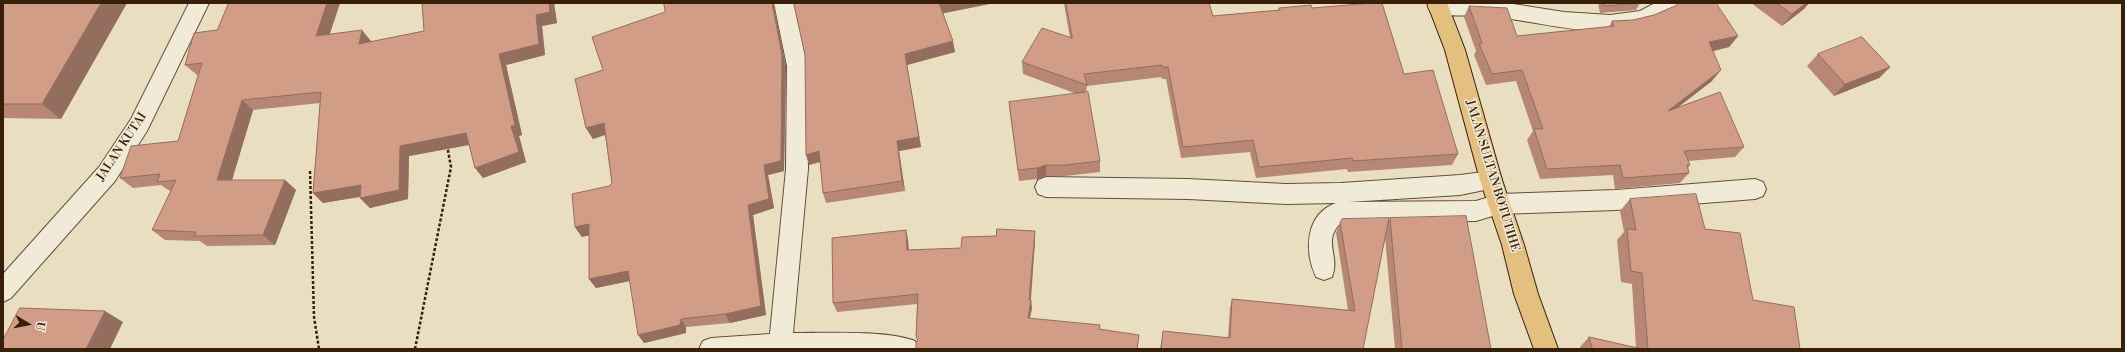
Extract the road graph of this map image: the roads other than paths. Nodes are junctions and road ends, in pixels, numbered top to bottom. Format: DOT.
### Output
graph roads {
  1 [pos="199,3"];
  2 [pos="784,3"];
  3 [pos="1672,3"];
  4 [pos="1437,5"];
  5 [pos="1491,180"];
  6 [pos="1046,187"];
  7 [pos="1755,189"];
  8 [pos="1499,204"];
  9 [pos="1324,270"];
  10 [pos="3,291"];
  11 [pos="780,346"];
  12 [pos="711,349"];
  13 [pos="907,349"];
  14 [pos="1546,349"];
  1 -- 10 [label="street, JALAN KUTAI"];
  2 -- 11 [label="street"];
  3 -- 4 [label="street"];
  4 -- 5 [label="main road, JALAN SULTAN BOTUTIHE"];
  5 -- 6 [label="street"];
  5 -- 8 [label="main road, JALAN SULTAN BOTUTIHE"];
  7 -- 8 [label="street"];
  8 -- 9 [label="street"];
  8 -- 14 [label="main road, JALAN SULTAN BOTUTIHE"];
  11 -- 12 [label="street"];
  11 -- 13 [label="street"];
}
